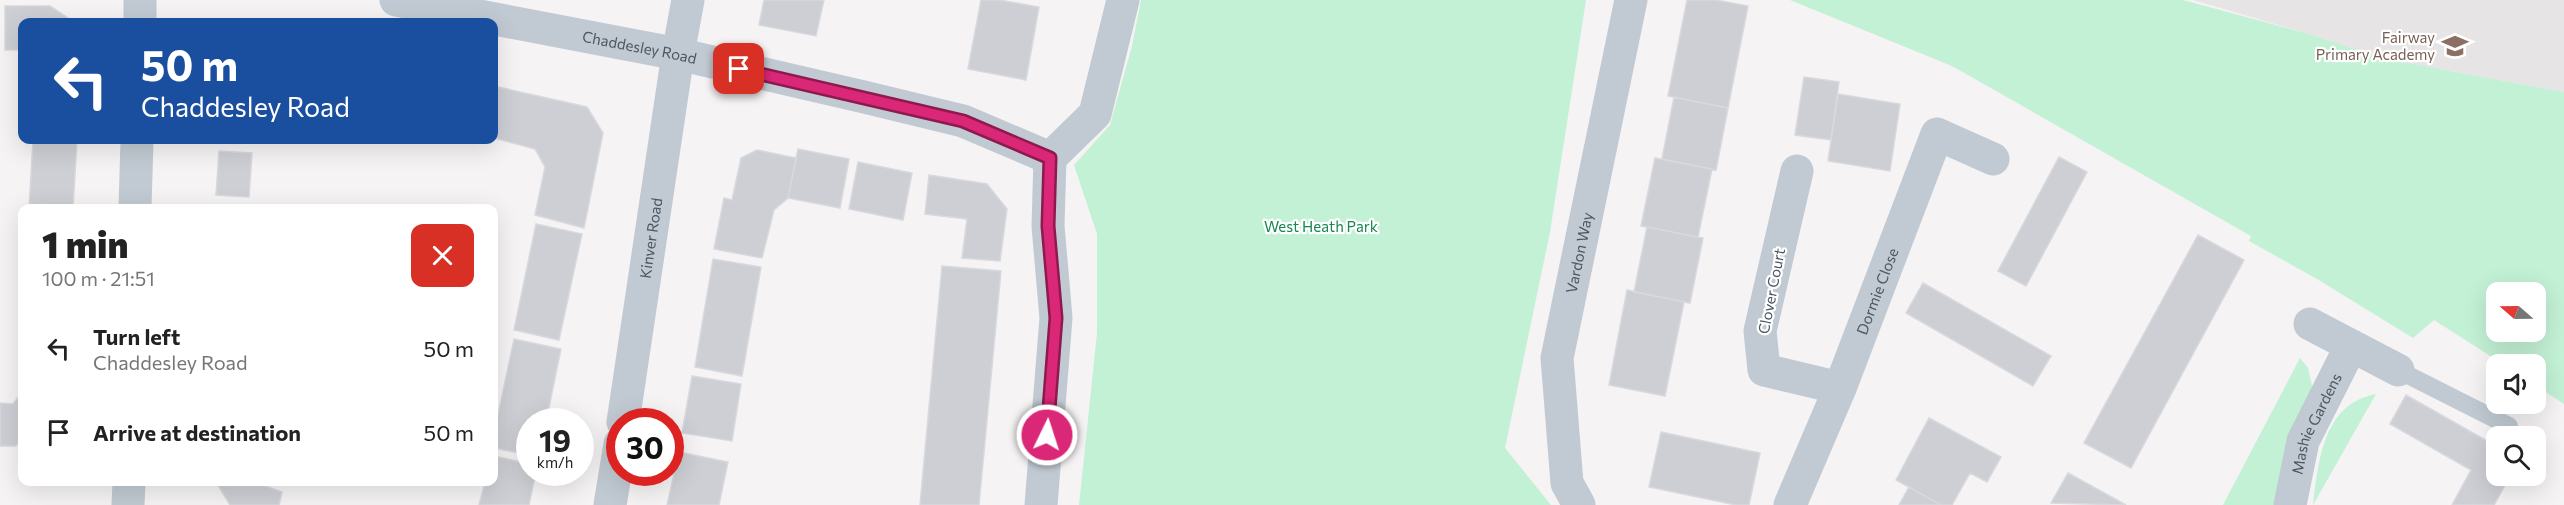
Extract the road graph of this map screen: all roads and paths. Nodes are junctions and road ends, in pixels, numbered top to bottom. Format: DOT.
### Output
graph roads {
  1 [pos="140,0"];
  2 [pos="396,0"];
  3 [pos="688,0"];
  4 [pos="1123,0"];
  5 [pos="1632,0"];
  6 [pos="140,18"];
  7 [pos="490,18"];
  8 [pos="498,20"];
  9 [pos="678,54"];
  10 [pos="137,144"];
  11 [pos="1050,158"];
  12 [pos="1993,159"];
  13 [pos="1797,171"];
  14 [pos="135,204"];
  15 [pos="2310,324"];
  16 [pos="2351,346"];
  17 [pos="2398,370"];
  18 [pos="1840,388"];
  19 [pos="625,408"];
  20 [pos="2509,426"];
  21 [pos="129,486"];
  22 [pos="613,486"];
  23 [pos="128,505"];
  24 [pos="610,505"];
  25 [pos="1041,505"];
  26 [pos="1579,505"];
  27 [pos="1790,505"];
  28 [pos="2290,505"];
  1 -- 6 [label="street"];
  2 -- 7 [label="street, Chaddesley Road"];
  3 -- 9 [label="street, Kinver Road"];
  4 -- 11 [label="street"];
  5 -- 26 [label="street, Vardon Way"];
  8 -- 9 [label="street, Chaddesley Road"];
  9 -- 11 [label="street, Chaddesley Road"];
  9 -- 19 [label="street, Kinver Road"];
  10 -- 14 [label="street"];
  11 -- 25 [label="street"];
  12 -- 18 [label="street, Dormie Close"];
  13 -- 18 [label="street, Clover Court"];
  15 -- 16 [label="street"];
  16 -- 17 [label="street"];
  16 -- 28 [label="street, Mashie Gardens"];
  17 -- 20 [label="lane"];
  18 -- 27 [label="street, Dormie Close"];
  21 -- 23 [label="street"];
  22 -- 24 [label="street"];
}
